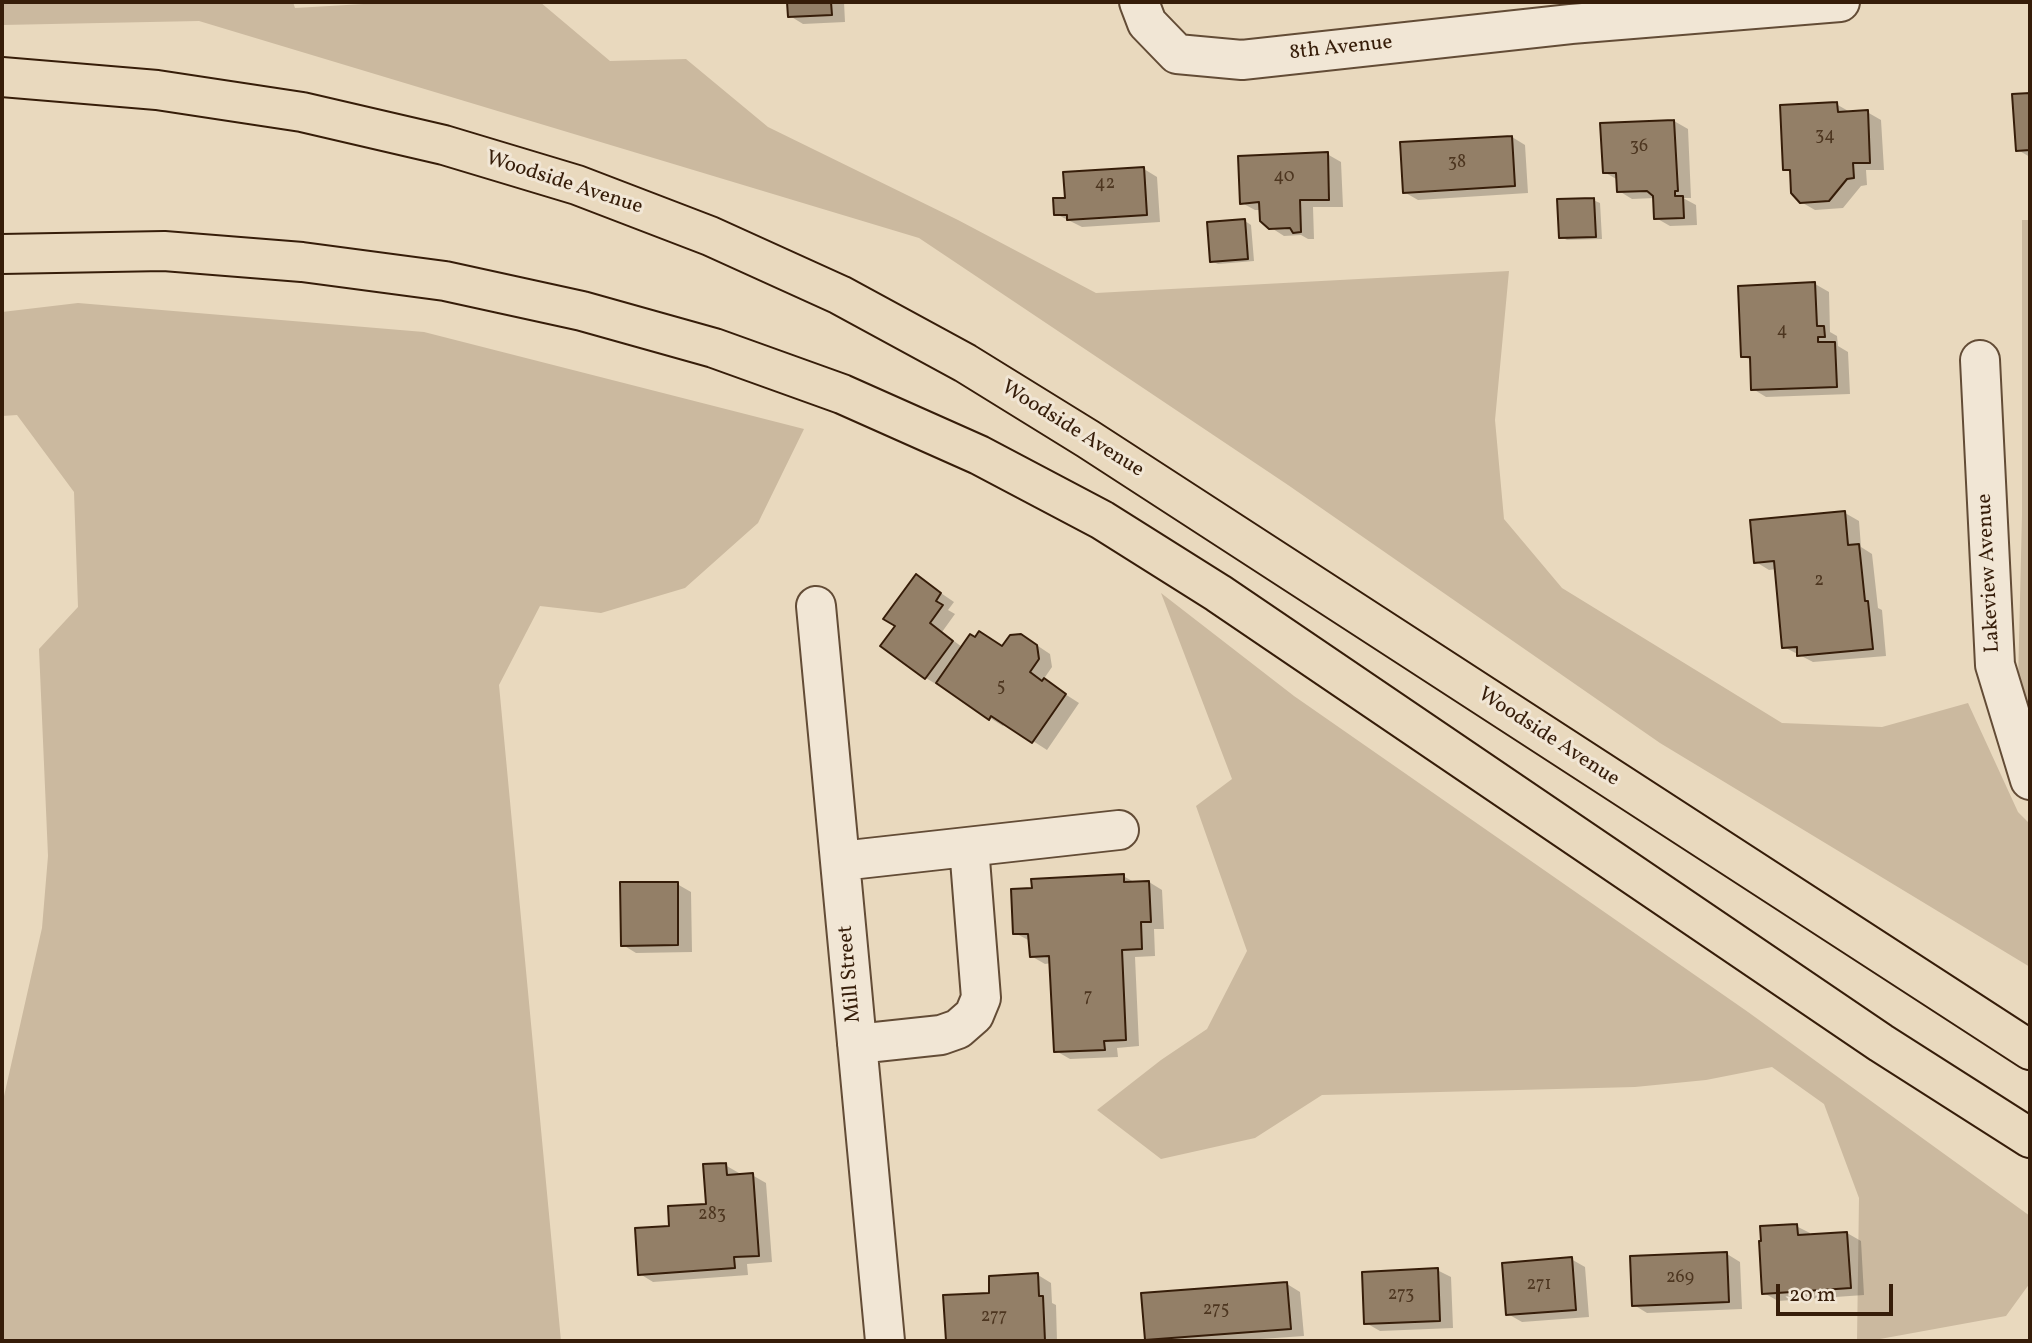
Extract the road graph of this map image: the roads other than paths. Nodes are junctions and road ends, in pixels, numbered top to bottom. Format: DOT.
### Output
graph roads {
  1 [pos="1139,2"];
  2 [pos="1840,2"];
  3 [pos="1570,13"];
  4 [pos="2,77"];
  5 [pos="2,254"];
  6 [pos="1980,360"];
  7 [pos="817,606"];
  8 [pos="2030,780"];
  9 [pos="1119,830"];
  10 [pos="969,847"];
  11 [pos="841,861"];
  12 [pos="857,1044"];
  13 [pos="2030,1050"];
  14 [pos="2030,1138"];
  15 [pos="885,1341"];
  1 -- 3 [label="street, 8th Avenue"];
  2 -- 3 [label="street, 8th Avenue"];
  4 -- 13 [label="main road, Woodside Avenue"];
  5 -- 14 [label="main road"];
  6 -- 8 [label="street, Lakeview Avenue"];
  7 -- 11 [label="street, Mill Street"];
  9 -- 10 [label="street"];
  10 -- 11 [label="street"];
  10 -- 12 [label="street"];
  11 -- 12 [label="street, Mill Street"];
  12 -- 15 [label="street, Mill Street"];
}
